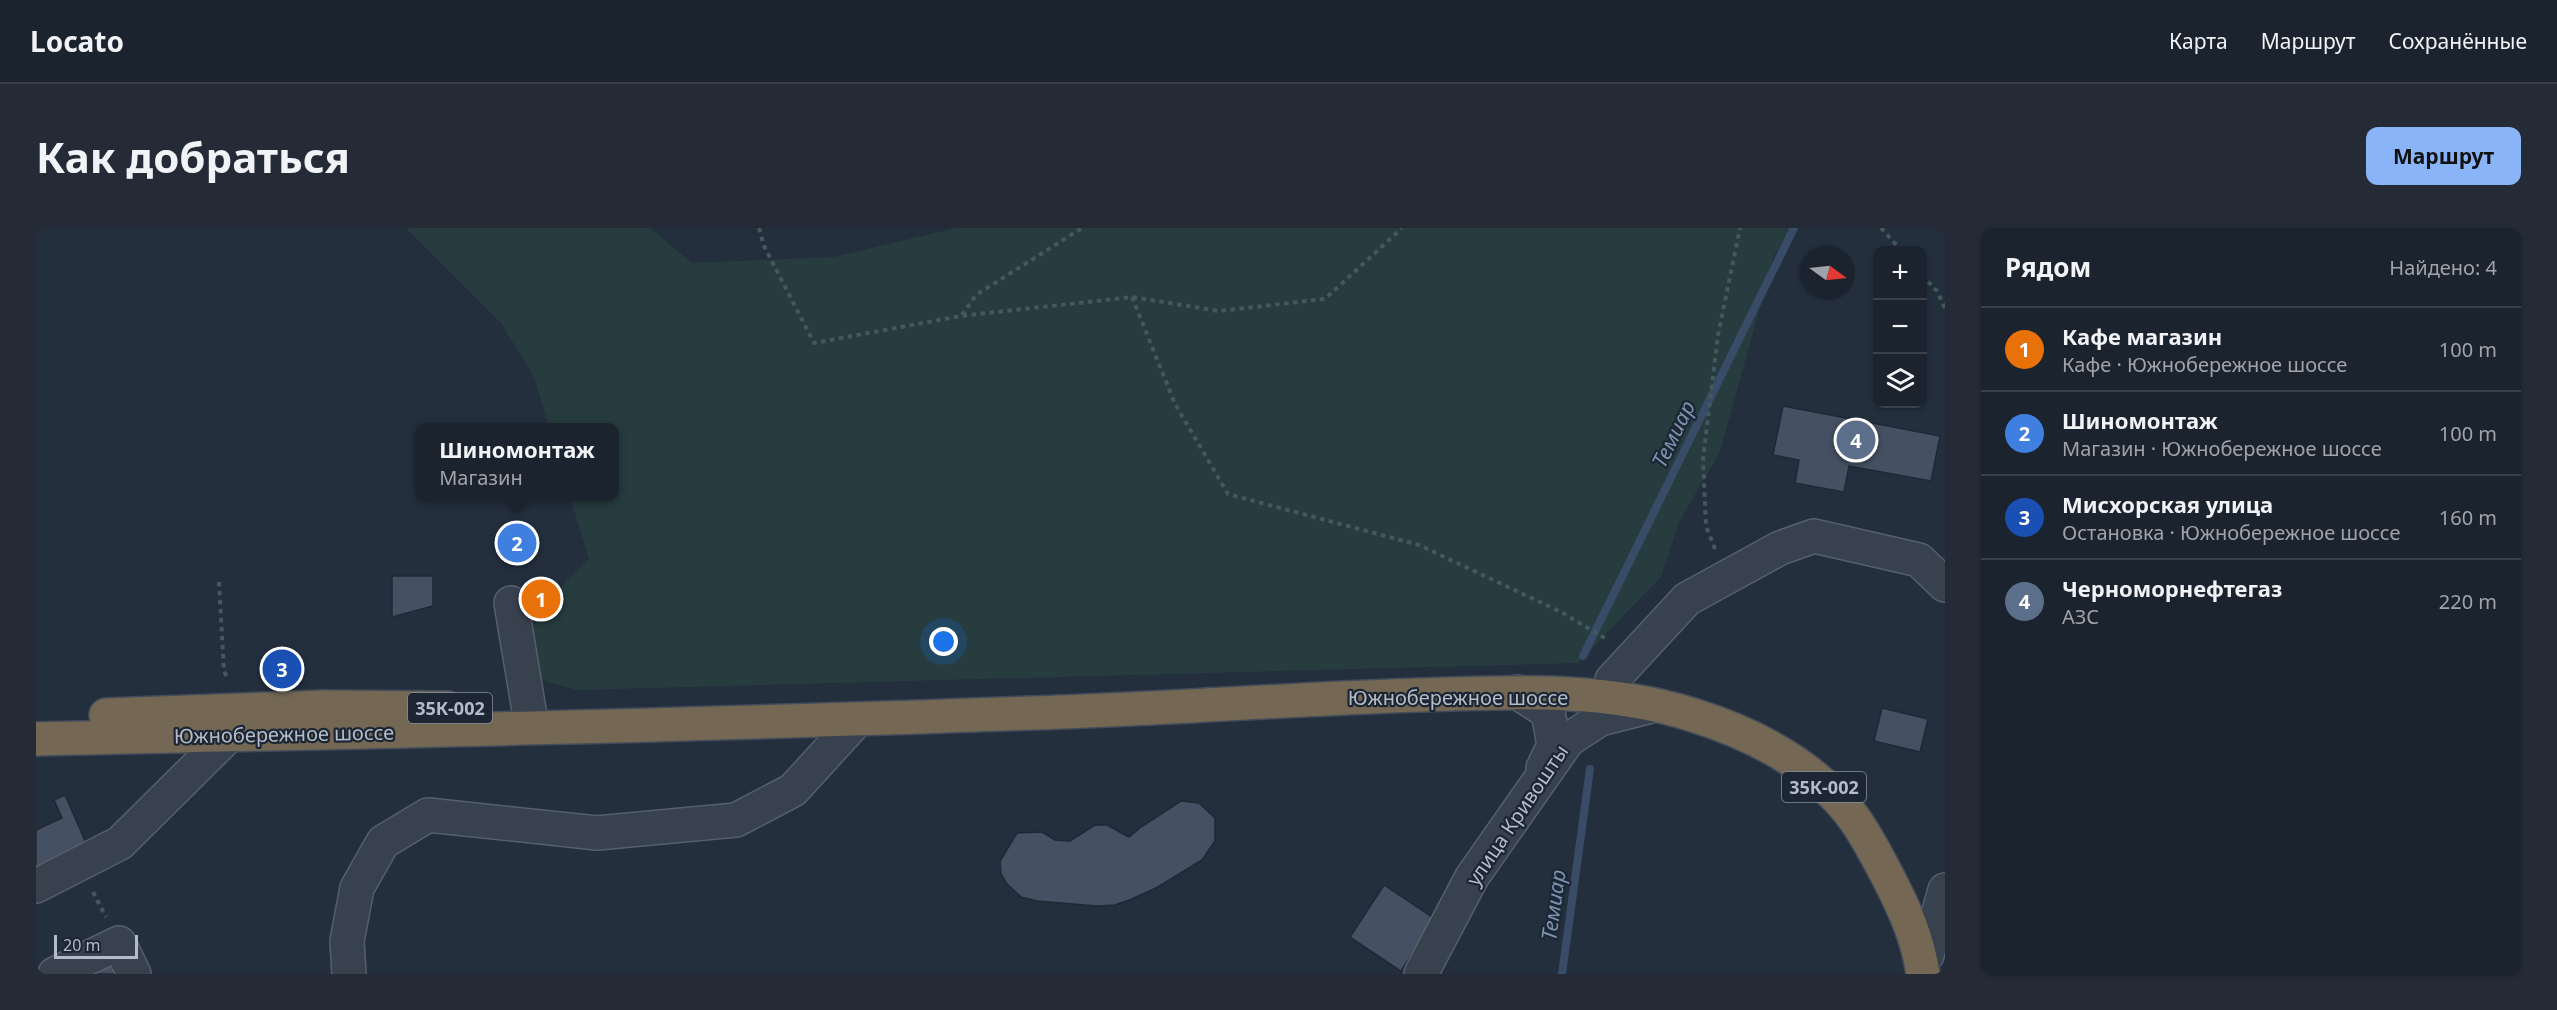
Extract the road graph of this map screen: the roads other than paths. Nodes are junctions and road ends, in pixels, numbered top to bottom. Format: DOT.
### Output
graph roads {
  1 [pos="1945,585"];
  2 [pos="512,603"];
  3 [pos="1517,692"];
  4 [pos="1639,693"];
  5 [pos="529,710"];
  6 [pos="845,711"];
  7 [pos="36,718"];
  8 [pos="236,722"];
  9 [pos="36,739"];
  10 [pos="1531,794"];
  11 [pos="36,886"];
  12 [pos="1945,890"];
  13 [pos="1926,968"];
  14 [pos="55,974"];
  15 [pos="134,974"];
  16 [pos="349,974"];
  17 [pos="1420,974"];
  1 -- 4 [label="street"];
  2 -- 5 [label="street"];
  3 -- 4 [label="highway, Южнобережное шоссе"];
  3 -- 6 [label="highway, Южнобережное шоссе"];
  3 -- 10 [label="street"];
  4 -- 6 [label="highway, Южнобережное шоссе"];
  4 -- 10 [label="street, улица Кривошты"];
  4 -- 13 [label="highway, Южнобережное шоссе / 35К-002"];
  5 -- 6 [label="highway, Южнобережное шоссе / 35К-002"];
  5 -- 8 [label="highway, Южнобережное шоссе / 35К-002"];
  6 -- 8 [label="highway, Южнобережное шоссе / 35К-002"];
  6 -- 16 [label="street"];
  7 -- 8 [label="highway, Южнобережное шоссе / 35К-002"];
  8 -- 9 [label="highway, Южнобережное шоссе / 35К-002"];
  8 -- 11 [label="street"];
  10 -- 17 [label="street, улица Кривошты"];
  12 -- 13 [label="street"];
  14 -- 15 [label="street"];
}
